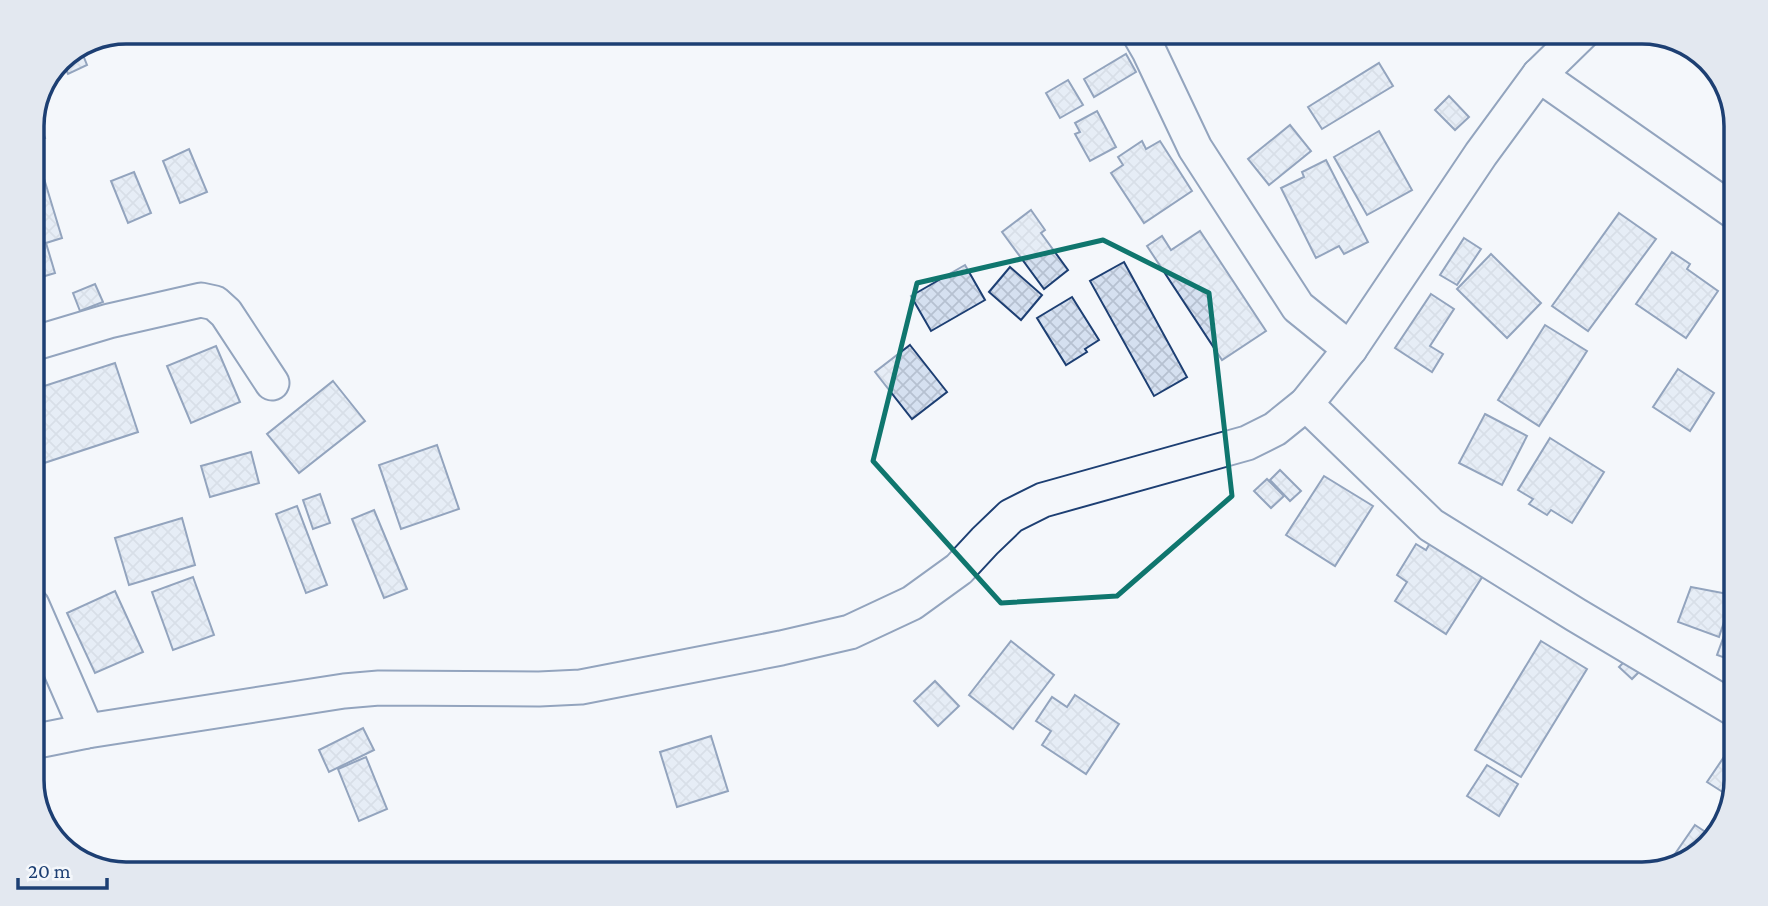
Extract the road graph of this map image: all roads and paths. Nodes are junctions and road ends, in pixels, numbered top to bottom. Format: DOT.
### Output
graph roads {
  1 [pos="1145,44"];
  2 [pos="1571,44"];
  3 [pos="1539,75"];
  4 [pos="1724,205"];
  5 [pos="44,340"];
  6 [pos="1350,349"];
  7 [pos="272,383"];
  8 [pos="1306,404"];
  9 [pos="44,632"];
  10 [pos="1724,702"];
  11 [pos="87,731"];
  12 [pos="44,740"];
  1 -- 6 [label="street"];
  2 -- 3 [label="street"];
  3 -- 4 [label="street"];
  3 -- 6 [label="street"];
  5 -- 7 [label="street"];
  6 -- 8 [label="street"];
  8 -- 10 [label="street"];
  8 -- 11 [label="street"];
  9 -- 11 [label="street"];
  11 -- 12 [label="street"];
}
